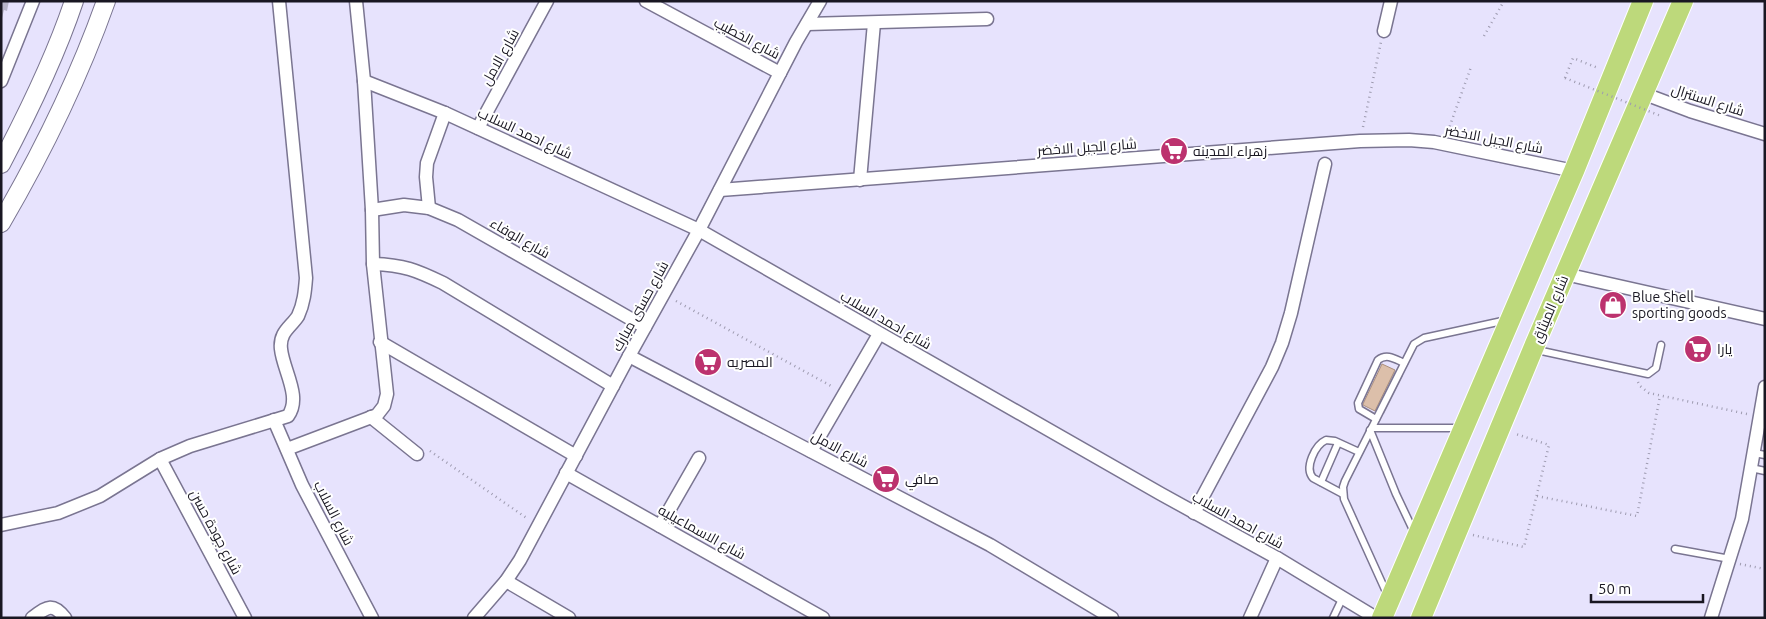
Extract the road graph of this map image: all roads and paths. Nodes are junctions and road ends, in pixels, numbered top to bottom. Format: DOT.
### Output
graph roads {
  1 [pos="33,1"];
  2 [pos="74,1"];
  3 [pos="106,1"];
  4 [pos="279,1"];
  5 [pos="356,1"];
  6 [pos="548,1"];
  7 [pos="646,1"];
  8 [pos="820,1"];
  9 [pos="1391,1"];
  10 [pos="1504,1"];
  11 [pos="1643,1"];
  12 [pos="1682,1"];
  13 [pos="987,19"];
  14 [pos="874,23"];
  15 [pos="807,24"];
  16 [pos="1384,31"];
  17 [pos="1484,36"];
  18 [pos="6,59"];
  19 [pos="1471,67"];
  20 [pos="780,72"];
  21 [pos="1612,74"];
  22 [pos="1,81"];
  23 [pos="364,81"];
  24 [pos="38,92"];
  25 [pos="1642,93"];
  26 [pos="65,104"];
  27 [pos="445,113"];
  28 [pos="1661,116"];
  29 [pos="478,128"];
  30 [pos="1765,134"];
  31 [pos="1360,141"];
  32 [pos="1444,144"];
  33 [pos="1,164"];
  34 [pos="1325,164"];
  35 [pos="1574,171"];
  36 [pos="860,180"];
  37 [pos="720,190"];
  38 [pos="429,208"];
  39 [pos="372,210"];
  40 [pos="1,223"];
  41 [pos="699,230"];
  42 [pos="373,264"];
  43 [pos="1565,274"];
  44 [pos="663,294"];
  45 [pos="1511,319"];
  46 [pos="1765,319"];
  47 [pos="645,327"];
  48 [pos="879,334"];
  49 [pos="380,342"];
  50 [pos="1661,345"];
  51 [pos="1533,349"];
  52 [pos="629,356"];
  53 [pos="1404,363"];
  54 [pos="1632,372"];
  55 [pos="613,386"];
  56 [pos="1765,388"];
  57 [pos="844,393"];
  58 [pos="1660,396"];
  59 [pos="1760,416"];
  60 [pos="371,417"];
  61 [pos="1376,419"];
  62 [pos="274,420"];
  63 [pos="1463,428"];
  64 [pos="1371,429"];
  65 [pos="1501,429"];
  66 [pos="1338,442"];
  67 [pos="287,449"];
  68 [pos="810,451"];
  69 [pos="1359,452"];
  70 [pos="417,454"];
  71 [pos="1759,454"];
  72 [pos="576,456"];
  73 [pos="699,458"];
  74 [pos="160,460"];
  75 [pos="1751,468"];
  76 [pos="1765,470"];
  77 [pos="566,473"];
  78 [pos="1321,482"];
  79 [pos="1343,494"];
  80 [pos="1537,496"];
  81 [pos="1194,513"];
  82 [pos="1,525"];
  83 [pos="539,526"];
  84 [pos="660,526"];
  85 [pos="1457,532"];
  86 [pos="1416,537"];
  87 [pos="1675,549"];
  88 [pos="1277,558"];
  89 [pos="1730,560"];
  90 [pos="1765,569"];
  91 [pos="506,582"];
  92 [pos="1342,597"];
  93 [pos="1390,599"];
  94 [pos="1424,617"];
  95 [pos="32,618"];
  96 [pos="65,618"];
  97 [pos="245,618"];
  98 [pos="372,618"];
  99 [pos="474,618"];
  100 [pos="569,618"];
  101 [pos="823,618"];
  102 [pos="1112,618"];
  103 [pos="1250,618"];
  104 [pos="1333,618"];
  105 [pos="1376,618"];
  106 [pos="1382,618"];
  107 [pos="1711,618"];
  1 -- 18 [label="street"];
  2 -- 24 [label="street"];
  3 -- 26 [label="street"];
  4 -- 62 [label="street"];
  5 -- 23 [label="street"];
  6 -- 29 [label="street, شارع الامل"];
  7 -- 20 [label="street, شارع الخطيب"];
  8 -- 15 [label="street, شارع حسنى مبارك"];
  9 -- 16 [label="street"];
  10 -- 17 [label="path"];
  11 -- 21 [label="main road"];
  12 -- 25 [label="main road, شارع الميثاق"];
  13 -- 14 [label="street"];
  14 -- 15 [label="street"];
  14 -- 36 [label="street"];
  15 -- 20 [label="street, شارع حسنى مبارك"];
  16 -- 31 [label="path"];
  18 -- 22 [label="street"];
  19 -- 32 [label="path"];
  20 -- 37 [label="street, شارع حسنى مبارك"];
  21 -- 28 [label="path, bridge"];
  21 -- 35 [label="main road"];
  23 -- 27 [label="street, شارع احمد السلاب"];
  23 -- 39 [label="street"];
  24 -- 26 [label="street"];
  24 -- 33 [label="street"];
  25 -- 30 [label="street, شارع السنترال"];
  25 -- 43 [label="main road, شارع الميثاق"];
  26 -- 40 [label="street"];
  27 -- 29 [label="street, شارع احمد السلاب"];
  27 -- 38 [label="street"];
  29 -- 41 [label="street, شارع احمد السلاب"];
  31 -- 32 [label="street, شارع الجبل الاخضر"];
  31 -- 36 [label="street, شارع الجبل الاخضر"];
  32 -- 35 [label="street, شارع الجبل الاخضر"];
  34 -- 81 [label="street"];
  35 -- 45 [label="main road"];
  36 -- 37 [label="street, شارع الجبل الاخضر"];
  37 -- 41 [label="street, شارع حسنى مبارك"];
  38 -- 39 [label="street, شارع الوفاء"];
  38 -- 47 [label="street, شارع الوفاء"];
  39 -- 42 [label="street"];
  41 -- 44 [label="street, شارع حسنى مبارك"];
  41 -- 48 [label="street, شارع احمد السلاب"];
  42 -- 49 [label="street"];
  42 -- 55 [label="street"];
  43 -- 46 [label="street"];
  43 -- 51 [label="main road, شارع الميثاق"];
  44 -- 47 [label="street, شارع حسنى مبارك"];
  44 -- 57 [label="path"];
  45 -- 53 [label="lane"];
  45 -- 63 [label="main road"];
  47 -- 52 [label="street, شارع حسنى مبارك"];
  48 -- 57 [label="street"];
  48 -- 81 [label="street, شارع احمد السلاب"];
  49 -- 60 [label="street"];
  49 -- 72 [label="street"];
  50 -- 54 [label="lane"];
  51 -- 54 [label="lane"];
  51 -- 65 [label="main road, شارع الميثاق"];
  52 -- 55 [label="street, شارع حسنى مبارك"];
  52 -- 68 [label="street, شارع الامل"];
  53 -- 61 [label="lane"];
  53 -- 61 [label="lane"];
  54 -- 58 [label="path"];
  55 -- 72 [label="street, شارع حسنى مبارك"];
  56 -- 59 [label="street"];
  57 -- 68 [label="street"];
  58 -- 59 [label="path"];
  58 -- 80 [label="path"];
  59 -- 71 [label="street"];
  60 -- 67 [label="street"];
  60 -- 70 [label="street"];
  61 -- 64 [label="lane"];
  62 -- 67 [label="street, شارع السلاب"];
  62 -- 74 [label="street"];
  63 -- 64 [label="lane"];
  63 -- 86 [label="main road"];
  64 -- 69 [label="lane"];
  64 -- 86 [label="lane"];
  65 -- 80 [label="path"];
  65 -- 85 [label="main road, شارع الميثاق"];
  66 -- 69 [label="lane"];
  66 -- 78 [label="lane"];
  66 -- 78 [label="lane"];
  67 -- 98 [label="street, شارع السلاب"];
  68 -- 102 [label="street, شارع الامل"];
  69 -- 79 [label="lane"];
  70 -- 83 [label="path"];
  71 -- 75 [label="street"];
  72 -- 77 [label="street, شارع حسنى مبارك"];
  73 -- 84 [label="street"];
  74 -- 82 [label="street"];
  74 -- 97 [label="street, شارع جودة حسن"];
  75 -- 76 [label="lane"];
  75 -- 89 [label="street"];
  77 -- 83 [label="street, شارع حسنى مبارك"];
  77 -- 84 [label="street, شارع الاسماعيليه"];
  78 -- 79 [label="lane"];
  79 -- 93 [label="lane"];
  80 -- 85 [label="path"];
  81 -- 88 [label="street, شارع احمد السلاب"];
  83 -- 91 [label="street, شارع حسنى مبارك"];
  84 -- 101 [label="street, شارع الاسماعيليه"];
  85 -- 94 [label="main road, شارع الميثاق"];
  86 -- 93 [label="main road"];
  87 -- 89 [label="lane"];
  88 -- 92 [label="street, شارع احمد السلاب"];
  88 -- 103 [label="street"];
  89 -- 90 [label="path"];
  89 -- 107 [label="street"];
  91 -- 99 [label="street, شارع حسنى مبارك"];
  91 -- 100 [label="street"];
  92 -- 104 [label="lane"];
  92 -- 105 [label="street, شارع احمد السلاب"];
  93 -- 106 [label="main road"];
  95 -- 96 [label="street"];
}
